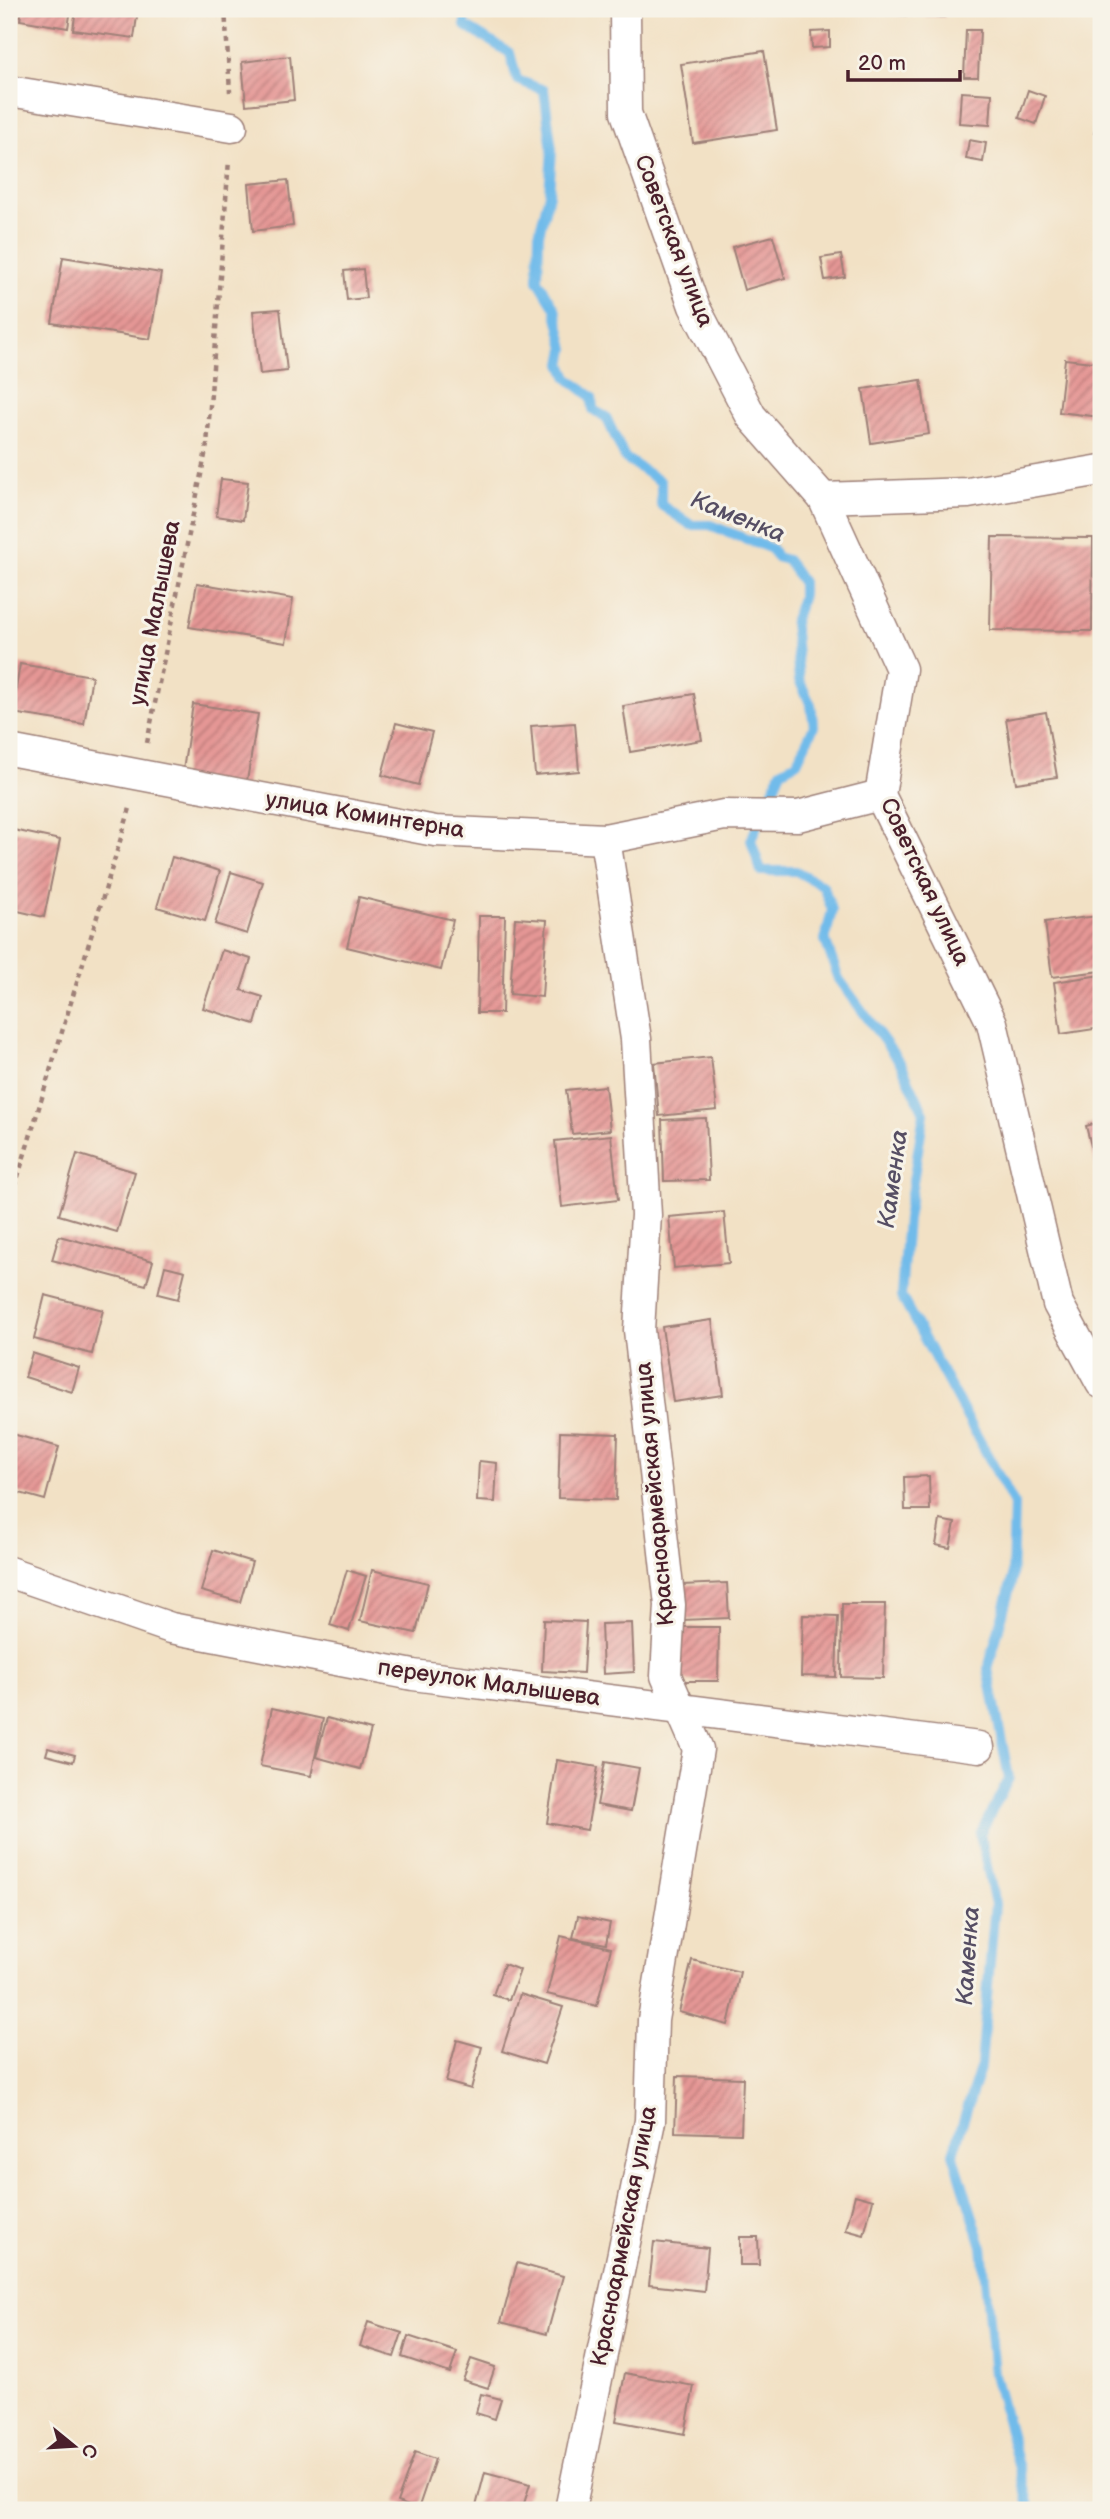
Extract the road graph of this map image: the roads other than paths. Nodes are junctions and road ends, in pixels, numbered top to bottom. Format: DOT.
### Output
graph roads {
  1 [pos="625,9"];
  2 [pos="9,91"];
  3 [pos="232,127"];
  4 [pos="1101,470"];
  5 [pos="824,498"];
  6 [pos="9,750"];
  7 [pos="880,794"];
  8 [pos="605,839"];
  9 [pos="1101,1383"];
  10 [pos="9,1572"];
  11 [pos="681,1707"];
  12 [pos="979,1746"];
  13 [pos="570,2510"];
  1 -- 5 [label="street, Советская улица"];
  2 -- 3 [label="street"];
  4 -- 5 [label="street"];
  5 -- 7 [label="street, Советская улица"];
  6 -- 8 [label="street, улица Коминтерна"];
  7 -- 8 [label="street, улица Коминтерна"];
  7 -- 9 [label="street, Советская улица"];
  8 -- 11 [label="street, Красноармейская улица"];
  10 -- 11 [label="street, переулок Малышева"];
  11 -- 12 [label="street, переулок Малышева"];
  11 -- 13 [label="street, Красноармейская улица"];
}
